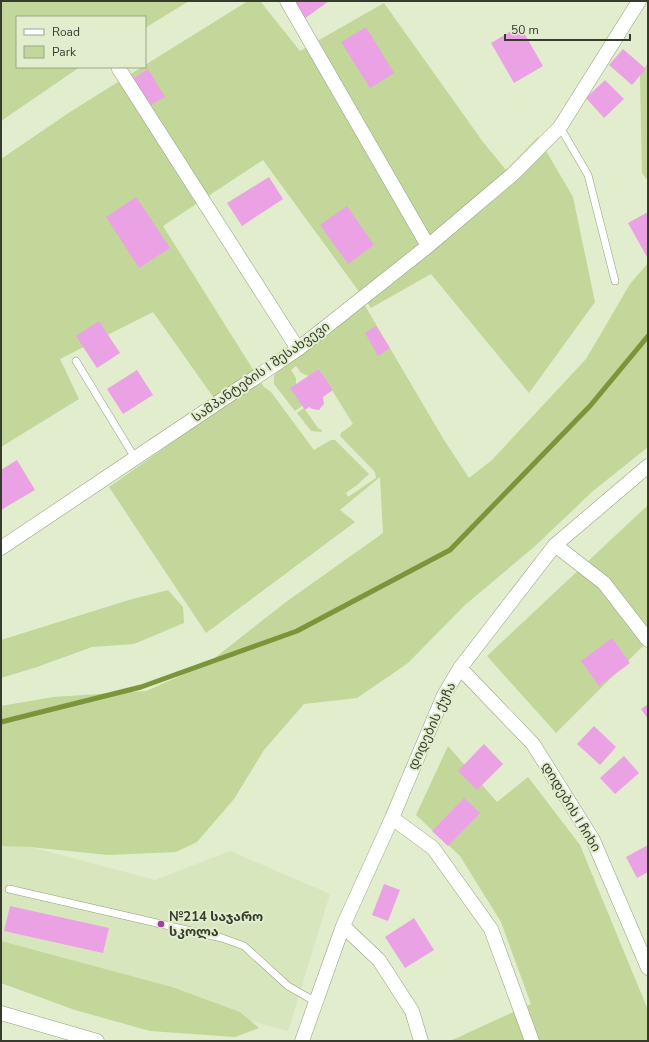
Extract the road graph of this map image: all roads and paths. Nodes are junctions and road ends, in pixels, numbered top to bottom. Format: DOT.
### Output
graph roads {
  1 [pos="287,1"];
  2 [pos="638,2"];
  3 [pos="119,69"];
  4 [pos="560,127"];
  5 [pos="428,246"];
  6 [pos="615,281"];
  7 [pos="298,349"];
  8 [pos="76,361"];
  9 [pos="135,458"];
  10 [pos="648,466"];
  11 [pos="555,545"];
  12 [pos="1,548"];
  13 [pos="648,640"];
  14 [pos="460,668"];
  15 [pos="392,818"];
  16 [pos="9,889"];
  17 [pos="342,926"];
  18 [pos="648,968"];
  19 [pos="316,1002"];
  20 [pos="1,1013"];
  21 [pos="96,1041"];
  22 [pos="302,1041"];
  23 [pos="421,1041"];
  24 [pos="532,1041"];
  1 -- 5 [label="street"];
  2 -- 4 [label="street, სამპანტების I შესახვევი"];
  3 -- 7 [label="street"];
  4 -- 5 [label="street, სამპანტების I შესახვევი"];
  4 -- 6 [label="lane"];
  5 -- 7 [label="street, სამპანტების I შესახვევი"];
  7 -- 9 [label="street, სამპანტების I შესახვევი"];
  8 -- 9 [label="lane"];
  9 -- 12 [label="street, სამპანტების I შესახვევი"];
  10 -- 11 [label="street, დიდების ქუჩა"];
  11 -- 13 [label="street"];
  11 -- 14 [label="street, დიდების ქუჩა"];
  14 -- 15 [label="street, დიდების ქუჩა"];
  14 -- 18 [label="street, დიდების I ჩიხი"];
  15 -- 17 [label="street, დიდების ქუჩა"];
  15 -- 24 [label="street"];
  16 -- 19 [label="lane"];
  17 -- 19 [label="street, დიდების ქუჩა"];
  17 -- 23 [label="street"];
  19 -- 22 [label="street, დიდების ქუჩა"];
  20 -- 21 [label="street"];
}
